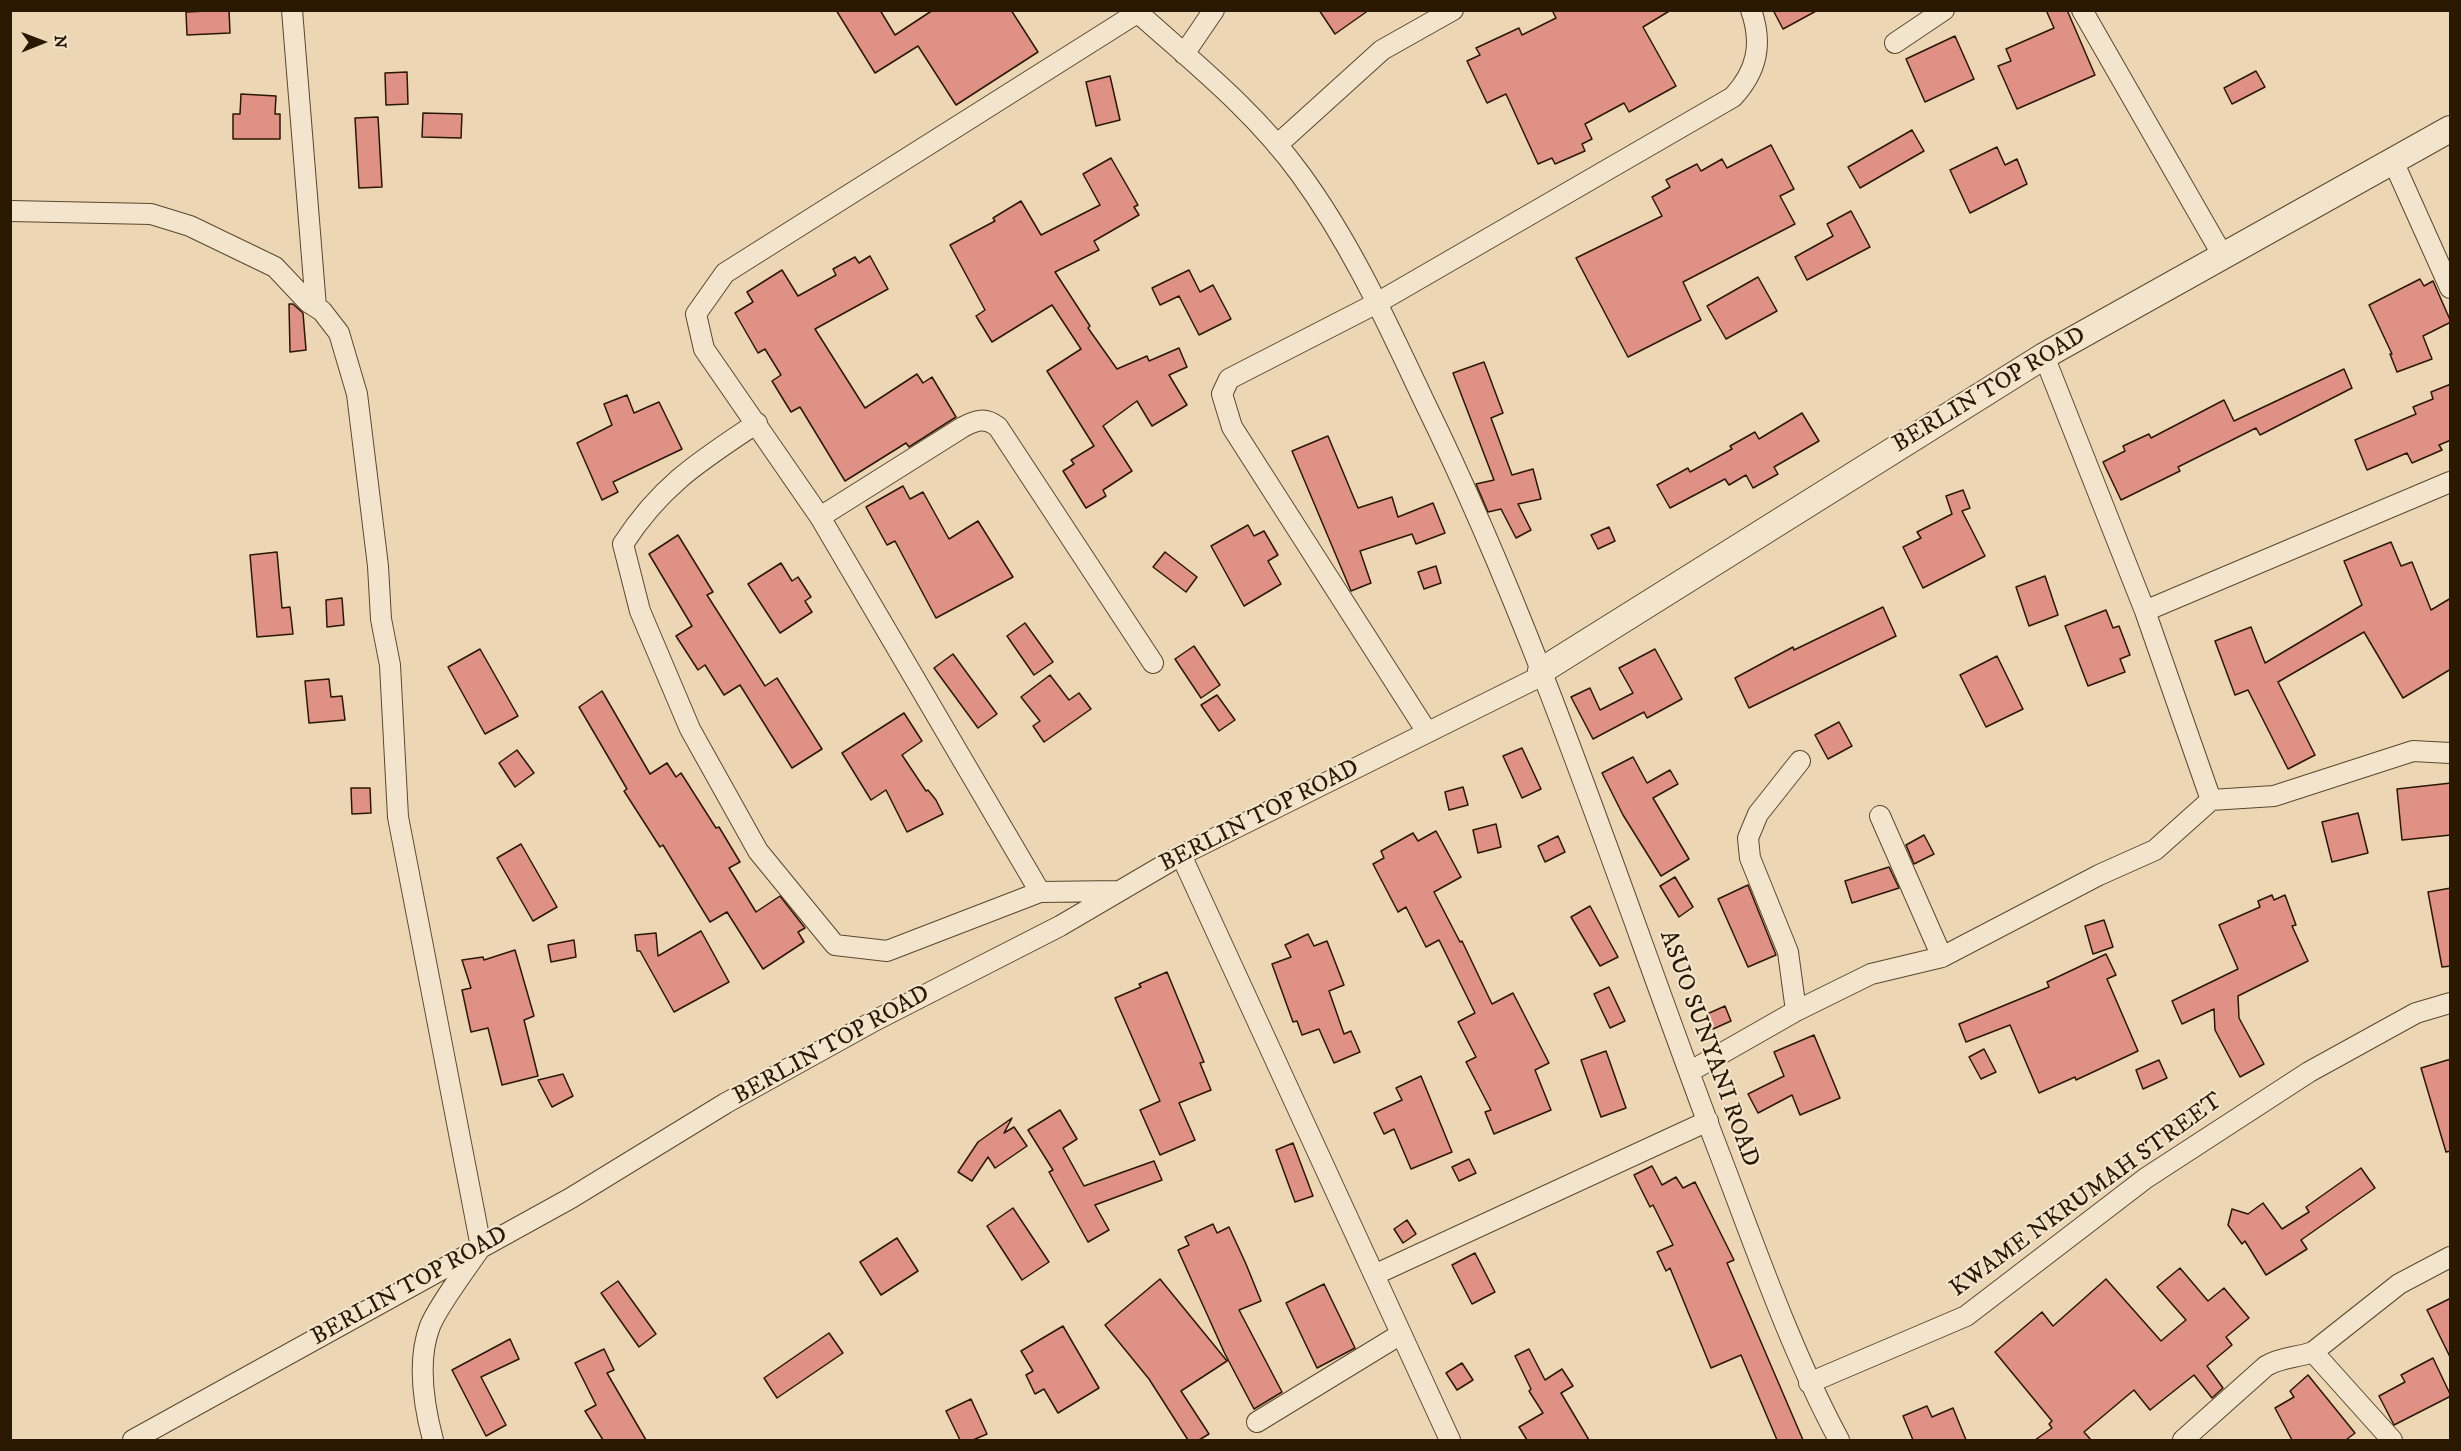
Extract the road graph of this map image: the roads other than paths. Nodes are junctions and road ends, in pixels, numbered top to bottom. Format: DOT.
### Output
graph roads {
  1 [pos="292,10"];
  2 [pos="1214,10"];
  3 [pos="1453,10"];
  4 [pos="1751,10"];
  5 [pos="1944,10"];
  6 [pos="2082,10"];
  7 [pos="1136,12"];
  8 [pos="1895,43"];
  9 [pos="1184,54"];
  10 [pos="2451,129"];
  11 [pos="1277,145"];
  12 [pos="2393,161"];
  13 [pos="10,211"];
  14 [pos="2223,256"];
  15 [pos="2451,288"];
  16 [pos="1377,303"];
  17 [pos="316,307"];
  18 [pos="2044,356"];
  19 [pos="757,423"];
  20 [pos="2451,482"];
  21 [pos="820,517"];
  22 [pos="2145,611"];
  23 [pos="1153,663"];
  24 [pos="1542,673"];
  25 [pos="1427,732"];
  26 [pos="2451,753"];
  27 [pos="1800,761"];
  28 [pos="2211,800"];
  29 [pos="1880,816"];
  30 [pos="1181,855"];
  31 [pos="1121,890"];
  32 [pos="1040,892"];
  33 [pos="1942,957"];
  34 [pos="2451,1003"];
  35 [pos="1796,1011"];
  36 [pos="1689,1072"];
  37 [pos="1708,1121"];
  38 [pos="481,1247"];
  39 [pos="2451,1257"];
  40 [pos="1374,1275"];
  41 [pos="1401,1334"];
  42 [pos="2313,1352"];
  43 [pos="1809,1383"];
  44 [pos="1257,1422"];
  45 [pos="133,1440"];
  46 [pos="433,1440"];
  47 [pos="1450,1440"];
  48 [pos="1839,1440"];
  49 [pos="2183,1440"];
  50 [pos="2392,1440"];
  1 -- 17 [label="street"];
  2 -- 9 [label="street"];
  3 -- 11 [label="street"];
  4 -- 16 [label="street"];
  5 -- 8 [label="street"];
  6 -- 14 [label="street"];
  7 -- 9 [label="street, ASUO SUNYANI ROAD"];
  7 -- 19 [label="street"];
  9 -- 11 [label="street, ASUO SUNYANI ROAD"];
  10 -- 12 [label="street, BERLIN TOP ROAD"];
  11 -- 16 [label="street, ASUO SUNYANI ROAD"];
  12 -- 14 [label="street, BERLIN TOP ROAD"];
  12 -- 15 [label="street"];
  13 -- 17 [label="street"];
  14 -- 18 [label="street, BERLIN TOP ROAD"];
  16 -- 24 [label="street, ASUO SUNYANI ROAD"];
  16 -- 25 [label="street"];
  17 -- 38 [label="street"];
  18 -- 22 [label="street"];
  18 -- 24 [label="street, BERLIN TOP ROAD"];
  19 -- 21 [label="street"];
  19 -- 32 [label="street"];
  20 -- 22 [label="street"];
  21 -- 23 [label="street"];
  21 -- 32 [label="street"];
  22 -- 28 [label="street"];
  24 -- 25 [label="street, BERLIN TOP ROAD"];
  24 -- 36 [label="street, ASUO SUNYANI ROAD"];
  25 -- 30 [label="street, BERLIN TOP ROAD"];
  26 -- 28 [label="street"];
  27 -- 35 [label="street"];
  28 -- 33 [label="street"];
  29 -- 33 [label="street"];
  30 -- 31 [label="street, BERLIN TOP ROAD"];
  30 -- 40 [label="street"];
  31 -- 32 [label="street"];
  31 -- 38 [label="street, BERLIN TOP ROAD"];
  33 -- 35 [label="street"];
  34 -- 43 [label="street, KWAME NKRUMAH STREET"];
  35 -- 36 [label="street"];
  36 -- 37 [label="street, ASUO SUNYANI ROAD"];
  37 -- 40 [label="street"];
  37 -- 43 [label="street, ASUO SUNYANI ROAD"];
  38 -- 45 [label="street, BERLIN TOP ROAD"];
  38 -- 46 [label="street"];
  39 -- 42 [label="street"];
  40 -- 41 [label="street"];
  41 -- 44 [label="street"];
  41 -- 47 [label="street"];
  42 -- 49 [label="street"];
  42 -- 50 [label="street"];
  43 -- 48 [label="street, ASUO SUNYANI ROAD"];
}
